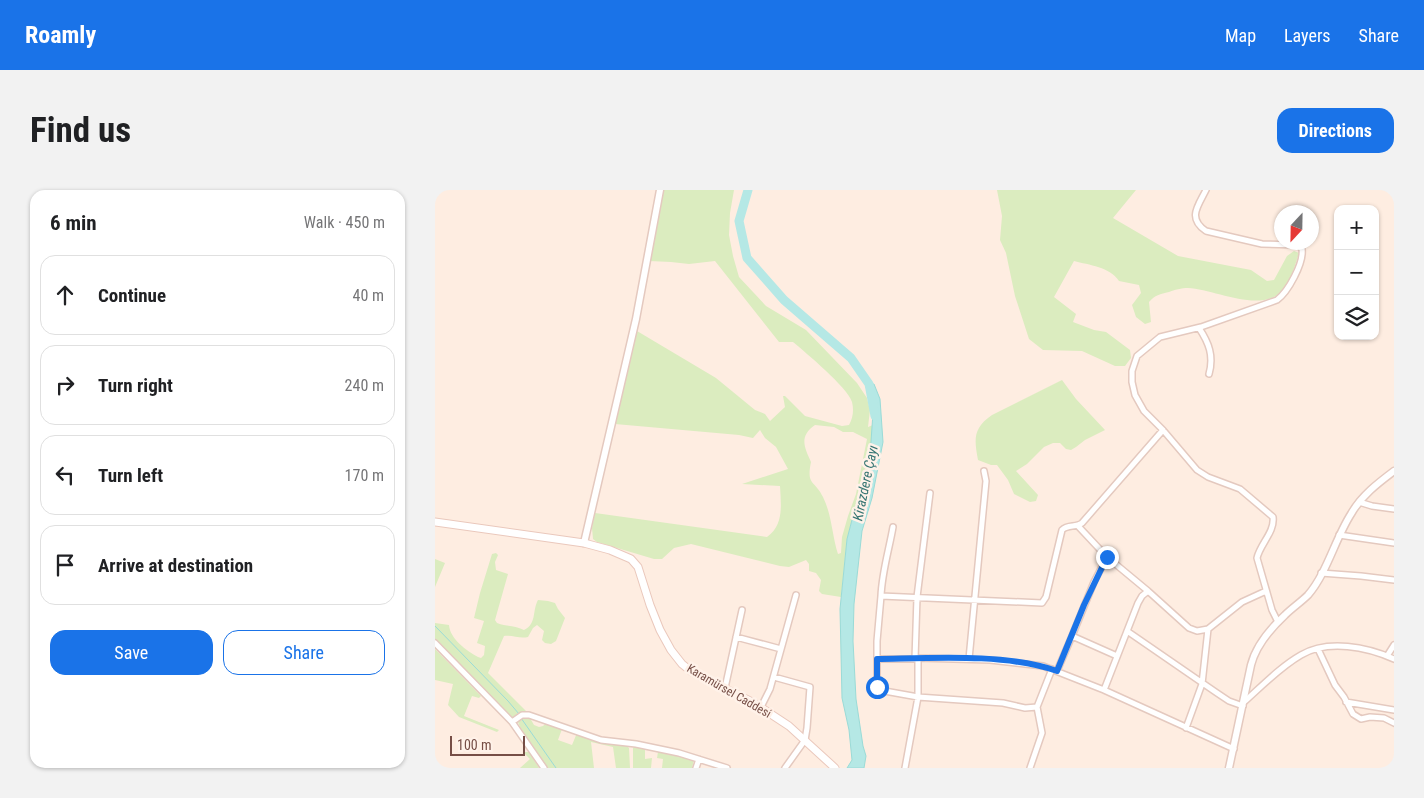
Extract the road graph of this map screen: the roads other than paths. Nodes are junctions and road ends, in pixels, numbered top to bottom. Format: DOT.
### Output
graph roads {
  1 [pos="660,190"];
  2 [pos="1206,190"];
  3 [pos="1199,328"];
  4 [pos="1209,374"];
  5 [pos="1163,430"];
  6 [pos="984,471"];
  7 [pos="1394,471"];
  8 [pos="930,493"];
  9 [pos="1359,502"];
  10 [pos="1394,509"];
  11 [pos="435,522"];
  12 [pos="1078,526"];
  13 [pos="893,527"];
  14 [pos="1339,535"];
  15 [pos="584,543"];
  16 [pos="1394,543"];
  17 [pos="1107,557"];
  18 [pos="1321,573"];
  19 [pos="1394,580"];
  20 [pos="1266,590"];
  21 [pos="1148,591"];
  22 [pos="796,595"];
  23 [pos="881,596"];
  24 [pos="917,597"];
  25 [pos="975,599"];
  26 [pos="742,610"];
  27 [pos="1278,622"];
  28 [pos="1208,629"];
  29 [pos="1127,632"];
  30 [pos="1072,636"];
  31 [pos="736,637"];
  32 [pos="435,643"];
  33 [pos="1394,644"];
  34 [pos="781,649"];
  35 [pos="1318,649"];
  36 [pos="1117,656"];
  37 [pos="1387,656"];
  38 [pos="916,658"];
  39 [pos="877,659"];
  40 [pos="969,659"];
  41 [pos="1394,659"];
  42 [pos="1054,670"];
  43 [pos="774,677"];
  44 [pos="1202,684"];
  45 [pos="725,688"];
  46 [pos="1103,690"];
  47 [pos="918,696"];
  48 [pos="1346,702"];
  49 [pos="1244,704"];
  50 [pos="761,707"];
  51 [pos="1037,707"];
  52 [pos="1394,710"];
  53 [pos="514,721"];
  54 [pos="1394,723"];
  55 [pos="1186,728"];
  56 [pos="805,740"];
  57 [pos="1234,749"];
  58 [pos="699,759"];
  59 [pos="544,768"];
  60 [pos="696,768"];
  61 [pos="727,768"];
  62 [pos="785,768"];
  63 [pos="835,768"];
  64 [pos="905,768"];
  65 [pos="1030,768"];
  66 [pos="1229,768"];
  1 -- 15 [label="street"];
  2 -- 3 [label="street"];
  3 -- 4 [label="street"];
  3 -- 5 [label="street"];
  5 -- 12 [label="street"];
  5 -- 20 [label="street"];
  6 -- 25 [label="street"];
  7 -- 9 [label="street"];
  8 -- 24 [label="street"];
  9 -- 10 [label="street"];
  9 -- 14 [label="street"];
  11 -- 15 [label="main road, Karamürsel Caddesi"];
  12 -- 17 [label="street"];
  12 -- 25 [label="street"];
  13 -- 23 [label="street"];
  14 -- 16 [label="street"];
  14 -- 18 [label="street"];
  15 -- 45 [label="main road, Karamürsel Caddesi"];
  17 -- 21 [label="street"];
  17 -- 30 [label="street"];
  18 -- 19 [label="street"];
  18 -- 27 [label="street"];
  20 -- 27 [label="street"];
  20 -- 28 [label="street"];
  21 -- 28 [label="street"];
  21 -- 29 [label="street"];
  22 -- 34 [label="street"];
  23 -- 24 [label="street"];
  23 -- 39 [label="street"];
  24 -- 25 [label="street"];
  24 -- 38 [label="street"];
  25 -- 40 [label="street"];
  26 -- 31 [label="street"];
  27 -- 49 [label="street"];
  28 -- 44 [label="street"];
  29 -- 36 [label="street"];
  29 -- 44 [label="street"];
  30 -- 36 [label="street"];
  30 -- 42 [label="street"];
  31 -- 34 [label="street"];
  31 -- 45 [label="street"];
  32 -- 53 [label="street"];
  33 -- 37 [label="street"];
  34 -- 43 [label="street"];
  35 -- 37 [label="street"];
  35 -- 48 [label="street"];
  35 -- 49 [label="street"];
  36 -- 46 [label="street"];
  37 -- 41 [label="street"];
  38 -- 39 [label="street"];
  38 -- 40 [label="street"];
  38 -- 47 [label="street"];
  39 -- 47 [label="street"];
  40 -- 42 [label="street"];
  42 -- 46 [label="street"];
  42 -- 51 [label="street"];
  43 -- 50 [label="street"];
  43 -- 56 [label="street"];
  44 -- 49 [label="street"];
  44 -- 55 [label="street"];
  45 -- 50 [label="main road, Karamürsel Caddesi"];
  46 -- 55 [label="street"];
  47 -- 51 [label="street"];
  47 -- 64 [label="street"];
  48 -- 52 [label="street"];
  48 -- 54 [label="street"];
  49 -- 57 [label="street"];
  50 -- 56 [label="main road, Karamürsel Caddesi"];
  51 -- 65 [label="street"];
  53 -- 58 [label="street"];
  53 -- 59 [label="street"];
  55 -- 57 [label="street"];
  56 -- 62 [label="street"];
  56 -- 63 [label="main road, Karamürsel Caddesi"];
  57 -- 66 [label="street"];
  58 -- 60 [label="street"];
  58 -- 61 [label="street"];
}
